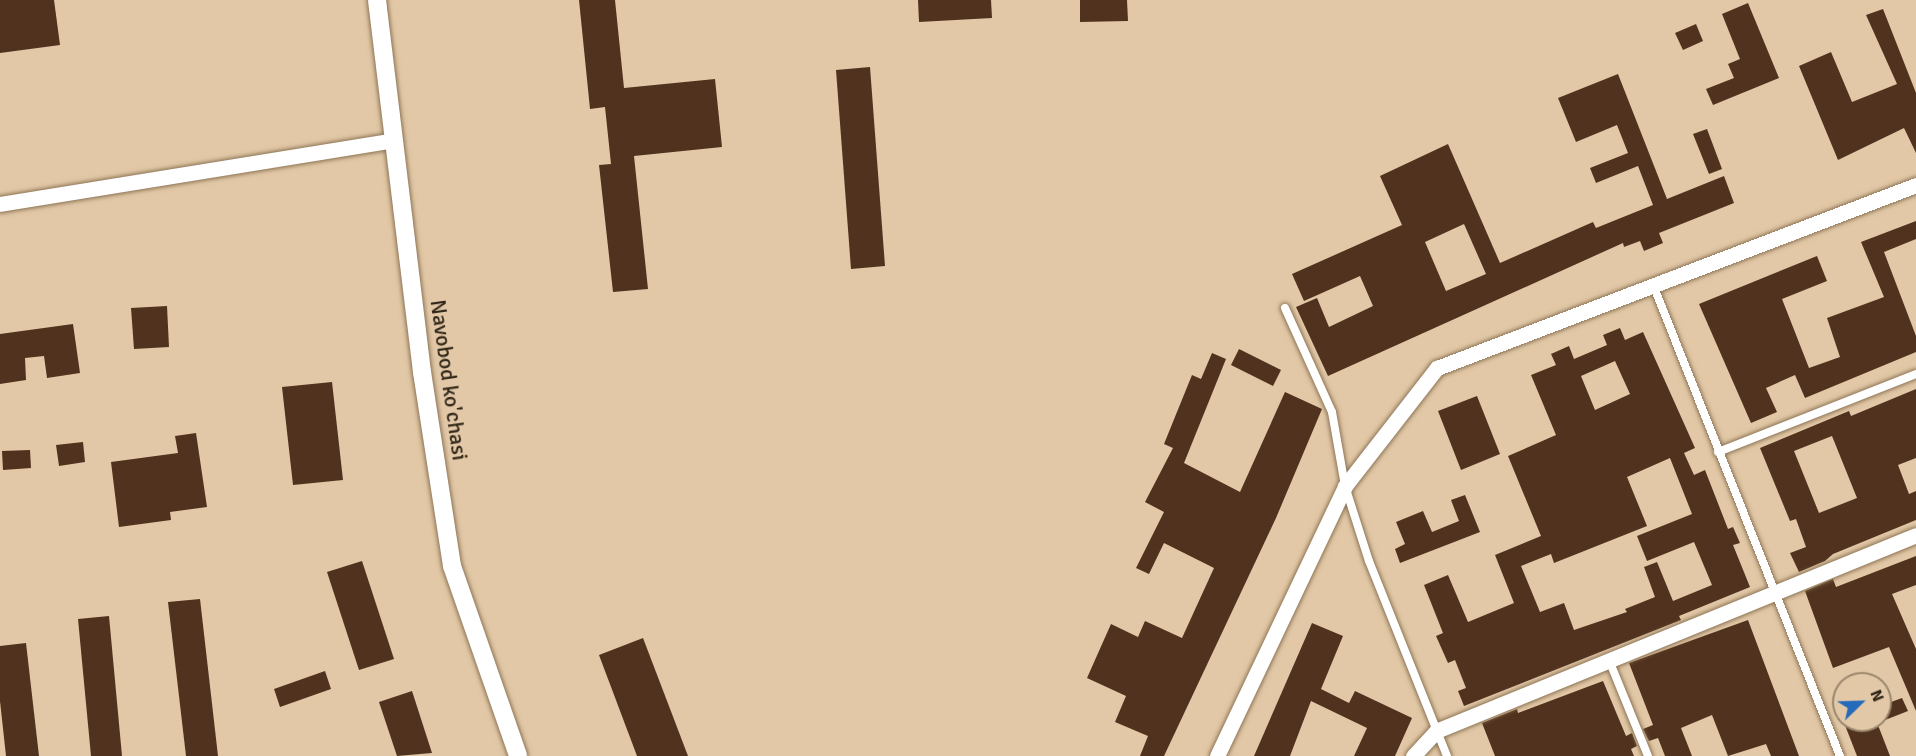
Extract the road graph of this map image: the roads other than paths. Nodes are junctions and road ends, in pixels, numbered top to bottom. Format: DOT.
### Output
graph roads {
  1 [pos="377,0"];
  2 [pos="393,140"];
  3 [pos="1916,185"];
  4 [pos="0,204"];
  5 [pos="1654,287"];
  6 [pos="1285,308"];
  7 [pos="1916,374"];
  8 [pos="1718,452"];
  9 [pos="1345,486"];
  10 [pos="1916,535"];
  11 [pos="1773,591"];
  12 [pos="1609,660"];
  13 [pos="1436,731"];
  14 [pos="518,756"];
  15 [pos="1217,756"];
  16 [pos="1413,756"];
  17 [pos="1447,756"];
  18 [pos="1648,756"];
  19 [pos="1840,756"];
  1 -- 2 [label="street, Navobod ko'chasi"];
  2 -- 4 [label="street"];
  2 -- 14 [label="street, Navobod ko'chasi"];
  3 -- 5 [label="street"];
  5 -- 8 [label="lane"];
  5 -- 9 [label="street"];
  6 -- 9 [label="lane"];
  7 -- 8 [label="lane"];
  8 -- 11 [label="lane"];
  9 -- 13 [label="lane"];
  9 -- 15 [label="street"];
  10 -- 11 [label="street"];
  11 -- 12 [label="street"];
  11 -- 19 [label="lane"];
  12 -- 13 [label="street"];
  12 -- 18 [label="lane"];
  13 -- 16 [label="street"];
  13 -- 17 [label="lane"];
}
